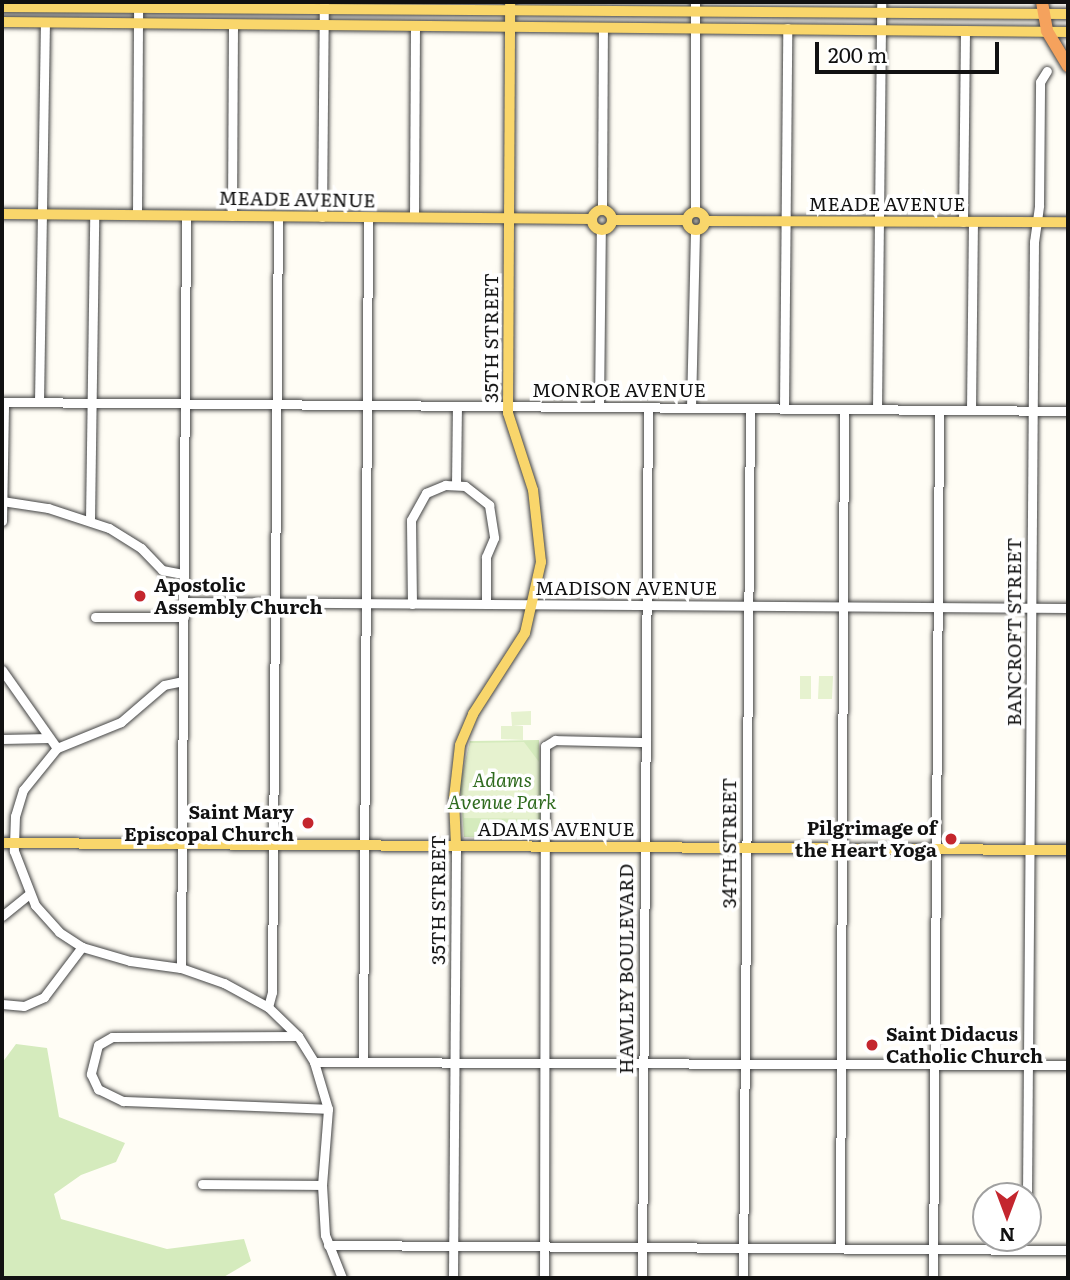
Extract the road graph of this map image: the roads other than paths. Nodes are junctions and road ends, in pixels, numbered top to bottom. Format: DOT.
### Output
graph roads {
  1 [pos="881,2"];
  2 [pos="1042,2"];
  3 [pos="138,5"];
  4 [pos="233,6"];
  5 [pos="324,6"];
  6 [pos="416,6"];
  7 [pos="2,7"];
  8 [pos="510,7"];
  9 [pos="604,7"];
  10 [pos="695,8"];
  11 [pos="786,8"];
  12 [pos="881,14"];
  13 [pos="1068,14"];
  14 [pos="1042,15"];
  15 [pos="2,22"];
  16 [pos="45,22"];
  17 [pos="138,23"];
  18 [pos="233,24"];
  19 [pos="324,24"];
  20 [pos="415,25"];
  21 [pos="510,26"];
  22 [pos="603,27"];
  23 [pos="695,28"];
  24 [pos="787,28"];
  25 [pos="881,29"];
  26 [pos="965,30"];
  27 [pos="1047,31"];
  28 [pos="1068,32"];
  29 [pos="1068,66"];
  30 [pos="1047,71"];
  31 [pos="602,210"];
  32 [pos="695,211"];
  33 [pos="2,214"];
  34 [pos="42,215"];
  35 [pos="94,215"];
  36 [pos="137,215"];
  37 [pos="186,215"];
  38 [pos="232,216"];
  39 [pos="278,217"];
  40 [pos="322,217"];
  41 [pos="368,217"];
  42 [pos="414,217"];
  43 [pos="509,219"];
  44 [pos="592,219"];
  45 [pos="612,220"];
  46 [pos="687,220"];
  47 [pos="706,221"];
  48 [pos="785,221"];
  49 [pos="880,222"];
  50 [pos="968,222"];
  51 [pos="1037,222"];
  52 [pos="1068,222"];
  53 [pos="601,230"];
  54 [pos="695,230"];
  55 [pos="3,402"];
  56 [pos="39,402"];
  57 [pos="92,403"];
  58 [pos="185,403"];
  59 [pos="274,404"];
  60 [pos="366,405"];
  61 [pos="457,406"];
  62 [pos="508,407"];
  63 [pos="598,407"];
  64 [pos="648,407"];
  65 [pos="691,408"];
  66 [pos="750,408"];
  67 [pos="784,408"];
  68 [pos="844,409"];
  69 [pos="877,409"];
  70 [pos="939,410"];
  71 [pos="971,410"];
  72 [pos="1033,411"];
  73 [pos="1068,411"];
  74 [pos="456,485"];
  75 [pos="2,501"];
  76 [pos="90,520"];
  77 [pos="2,521"];
  78 [pos="183,574"];
  79 [pos="184,602"];
  80 [pos="273,603"];
  81 [pos="364,604"];
  82 [pos="412,604"];
  83 [pos="486,604"];
  84 [pos="534,605"];
  85 [pos="647,606"];
  86 [pos="749,606"];
  87 [pos="843,607"];
  88 [pos="938,607"];
  89 [pos="1031,608"];
  90 [pos="1068,608"];
  91 [pos="95,617"];
  92 [pos="184,617"];
  93 [pos="2,670"];
  94 [pos="183,681"];
  95 [pos="49,738"];
  96 [pos="2,739"];
  97 [pos="646,742"];
  98 [pos="57,748"];
  99 [pos="8,843"];
  100 [pos="181,845"];
  101 [pos="273,845"];
  102 [pos="364,845"];
  103 [pos="456,846"];
  104 [pos="547,847"];
  105 [pos="645,848"];
  106 [pos="747,848"];
  107 [pos="842,848"];
  108 [pos="937,849"];
  109 [pos="1030,850"];
  110 [pos="1068,850"];
  111 [pos="29,894"];
  112 [pos="2,916"];
  113 [pos="82,947"];
  114 [pos="181,968"];
  115 [pos="2,1004"];
  116 [pos="268,1007"];
  117 [pos="298,1036"];
  118 [pos="363,1060"];
  119 [pos="454,1061"];
  120 [pos="314,1062"];
  121 [pos="546,1062"];
  122 [pos="643,1062"];
  123 [pos="745,1063"];
  124 [pos="841,1063"];
  125 [pos="936,1064"];
  126 [pos="1028,1065"];
  127 [pos="1068,1065"];
  128 [pos="328,1109"];
  129 [pos="1027,1182"];
  130 [pos="202,1184"];
  131 [pos="322,1185"];
  132 [pos="328,1245"];
  133 [pos="453,1247"];
  134 [pos="545,1248"];
  135 [pos="840,1248"];
  136 [pos="933,1248"];
  137 [pos="642,1249"];
  138 [pos="743,1249"];
  139 [pos="972,1249"];
  140 [pos="1042,1250"];
  141 [pos="1068,1250"];
  142 [pos="342,1278"];
  143 [pos="453,1278"];
  144 [pos="544,1278"];
  145 [pos="642,1278"];
  146 [pos="743,1278"];
  147 [pos="933,1278"];
  1 -- 12 [label="street"];
  2 -- 14 [label="highway"];
  3 -- 4 [label="main road"];
  3 -- 7 [label="main road"];
  3 -- 17 [label="street"];
  4 -- 5 [label="main road"];
  5 -- 6 [label="main road"];
  5 -- 19 [label="street"];
  6 -- 8 [label="main road"];
  8 -- 9 [label="main road"];
  8 -- 21 [label="main road, 35TH STREET"];
  9 -- 10 [label="main road"];
  10 -- 11 [label="main road"];
  10 -- 23 [label="street"];
  11 -- 12 [label="main road"];
  12 -- 14 [label="main road"];
  12 -- 25 [label="street"];
  13 -- 14 [label="main road"];
  14 -- 27 [label="highway"];
  15 -- 16 [label="main road"];
  16 -- 17 [label="main road"];
  16 -- 34 [label="street"];
  17 -- 18 [label="main road"];
  17 -- 36 [label="street"];
  18 -- 19 [label="main road"];
  18 -- 38 [label="street"];
  19 -- 20 [label="main road"];
  19 -- 40 [label="street"];
  20 -- 21 [label="main road"];
  20 -- 42 [label="street"];
  21 -- 22 [label="main road"];
  21 -- 43 [label="main road, 35TH STREET"];
  22 -- 23 [label="main road"];
  22 -- 31 [label="street"];
  23 -- 24 [label="main road"];
  23 -- 32 [label="street"];
  24 -- 25 [label="main road"];
  24 -- 48 [label="street"];
  25 -- 26 [label="main road"];
  25 -- 49 [label="street"];
  26 -- 27 [label="main road"];
  26 -- 50 [label="street"];
  27 -- 28 [label="main road"];
  27 -- 29 [label="highway"];
  30 -- 51 [label="street, BANCROFT STREET"];
  31 -- 44 [label="main road"];
  31 -- 45 [label="main road"];
  32 -- 46 [label="main road"];
  32 -- 47 [label="main road"];
  33 -- 34 [label="main road, MEADE AVENUE"];
  34 -- 35 [label="main road, MEADE AVENUE"];
  34 -- 56 [label="street"];
  35 -- 36 [label="main road, MEADE AVENUE"];
  35 -- 57 [label="street"];
  36 -- 37 [label="main road, MEADE AVENUE"];
  37 -- 38 [label="main road, MEADE AVENUE"];
  37 -- 58 [label="street"];
  38 -- 39 [label="main road, MEADE AVENUE"];
  39 -- 40 [label="main road, MEADE AVENUE"];
  39 -- 59 [label="street"];
  40 -- 41 [label="main road, MEADE AVENUE"];
  41 -- 42 [label="main road, MEADE AVENUE"];
  41 -- 60 [label="street"];
  42 -- 43 [label="main road, MEADE AVENUE"];
  43 -- 44 [label="main road, MEADE AVENUE"];
  43 -- 62 [label="main road, 35TH STREET"];
  44 -- 53 [label="main road"];
  45 -- 46 [label="main road"];
  45 -- 53 [label="main road"];
  46 -- 54 [label="main road"];
  47 -- 48 [label="main road, MEADE AVENUE"];
  47 -- 54 [label="main road"];
  48 -- 49 [label="main road, MEADE AVENUE"];
  48 -- 67 [label="street"];
  49 -- 50 [label="main road, MEADE AVENUE"];
  49 -- 69 [label="street"];
  50 -- 51 [label="main road, MEADE AVENUE"];
  50 -- 71 [label="street"];
  51 -- 52 [label="main road, MEADE AVENUE"];
  51 -- 72 [label="street, BANCROFT STREET"];
  53 -- 63 [label="street"];
  54 -- 65 [label="street"];
  55 -- 56 [label="street, MONROE AVENUE"];
  55 -- 75 [label="street"];
  56 -- 57 [label="street, MONROE AVENUE"];
  57 -- 58 [label="street, MONROE AVENUE"];
  57 -- 76 [label="street"];
  58 -- 59 [label="street, MONROE AVENUE"];
  58 -- 78 [label="street"];
  59 -- 60 [label="street, MONROE AVENUE"];
  59 -- 80 [label="street"];
  60 -- 61 [label="street, MONROE AVENUE"];
  60 -- 81 [label="street"];
  61 -- 62 [label="street, MONROE AVENUE"];
  61 -- 74 [label="street"];
  62 -- 63 [label="street, MONROE AVENUE"];
  62 -- 84 [label="main road, 35TH STREET"];
  63 -- 64 [label="street, MONROE AVENUE"];
  64 -- 65 [label="street, MONROE AVENUE"];
  64 -- 85 [label="street, HAWLEY BOULEVARD"];
  65 -- 66 [label="street, MONROE AVENUE"];
  66 -- 67 [label="street, MONROE AVENUE"];
  66 -- 86 [label="street, 34TH STREET"];
  67 -- 68 [label="street, MONROE AVENUE"];
  68 -- 69 [label="street, MONROE AVENUE"];
  68 -- 87 [label="street"];
  69 -- 70 [label="street, MONROE AVENUE"];
  70 -- 71 [label="street, MONROE AVENUE"];
  70 -- 88 [label="street"];
  71 -- 72 [label="street, MONROE AVENUE"];
  72 -- 73 [label="street, MONROE AVENUE"];
  72 -- 89 [label="street, BANCROFT STREET"];
  74 -- 82 [label="street"];
  74 -- 83 [label="street"];
  75 -- 76 [label="street"];
  75 -- 77 [label="street"];
  76 -- 78 [label="street"];
  78 -- 79 [label="street"];
  79 -- 80 [label="street, MADISON AVENUE"];
  79 -- 92 [label="street"];
  80 -- 81 [label="street, MADISON AVENUE"];
  80 -- 101 [label="street"];
  81 -- 82 [label="street, MADISON AVENUE"];
  81 -- 102 [label="street"];
  82 -- 83 [label="street, MADISON AVENUE"];
  83 -- 84 [label="street, MADISON AVENUE"];
  84 -- 85 [label="street, MADISON AVENUE"];
  84 -- 103 [label="main road, 35TH STREET"];
  85 -- 86 [label="street, MADISON AVENUE"];
  85 -- 97 [label="street, HAWLEY BOULEVARD"];
  86 -- 87 [label="street, MADISON AVENUE"];
  86 -- 106 [label="street, 34TH STREET"];
  87 -- 88 [label="street, MADISON AVENUE"];
  87 -- 107 [label="street"];
  88 -- 89 [label="street, MADISON AVENUE"];
  88 -- 108 [label="street"];
  89 -- 90 [label="street, MADISON AVENUE"];
  89 -- 109 [label="street, BANCROFT STREET"];
  91 -- 92 [label="street"];
  92 -- 94 [label="street"];
  93 -- 95 [label="street"];
  94 -- 98 [label="street"];
  94 -- 100 [label="street"];
  95 -- 96 [label="street"];
  95 -- 98 [label="street"];
  97 -- 104 [label="street"];
  97 -- 105 [label="street, HAWLEY BOULEVARD"];
  98 -- 99 [label="street"];
  99 -- 100 [label="main road, ADAMS AVENUE"];
  99 -- 111 [label="street"];
  100 -- 101 [label="main road, ADAMS AVENUE"];
  100 -- 114 [label="street"];
  101 -- 102 [label="main road, ADAMS AVENUE"];
  101 -- 116 [label="street"];
  102 -- 103 [label="main road, ADAMS AVENUE"];
  102 -- 118 [label="street"];
  103 -- 104 [label="main road, ADAMS AVENUE"];
  103 -- 119 [label="street, 35TH STREET"];
  104 -- 105 [label="main road, ADAMS AVENUE"];
  104 -- 121 [label="street"];
  105 -- 106 [label="main road, ADAMS AVENUE"];
  105 -- 122 [label="street, HAWLEY BOULEVARD"];
  106 -- 107 [label="main road, ADAMS AVENUE"];
  106 -- 123 [label="street, 34TH STREET"];
  107 -- 108 [label="main road, ADAMS AVENUE"];
  107 -- 124 [label="street"];
  108 -- 109 [label="main road, ADAMS AVENUE"];
  108 -- 125 [label="street"];
  109 -- 110 [label="main road, ADAMS AVENUE"];
  109 -- 126 [label="street, BANCROFT STREET"];
  111 -- 112 [label="street"];
  111 -- 113 [label="street"];
  113 -- 114 [label="street"];
  113 -- 115 [label="street"];
  114 -- 116 [label="street"];
  116 -- 117 [label="street"];
  117 -- 120 [label="street"];
  117 -- 128 [label="street"];
  118 -- 119 [label="street"];
  118 -- 120 [label="street"];
  119 -- 121 [label="street"];
  119 -- 133 [label="street, 35TH STREET"];
  120 -- 128 [label="street"];
  121 -- 122 [label="street"];
  121 -- 134 [label="street"];
  122 -- 123 [label="street"];
  122 -- 137 [label="street, HAWLEY BOULEVARD"];
  123 -- 124 [label="street"];
  123 -- 138 [label="street, 34TH STREET"];
  124 -- 125 [label="street"];
  124 -- 135 [label="street"];
  125 -- 126 [label="street"];
  125 -- 136 [label="street"];
  126 -- 127 [label="street"];
  126 -- 129 [label="street, BANCROFT STREET"];
  128 -- 131 [label="street"];
  130 -- 131 [label="street"];
  131 -- 132 [label="street"];
  132 -- 133 [label="street"];
  132 -- 142 [label="street"];
  133 -- 134 [label="street"];
  133 -- 143 [label="street, 35TH STREET"];
  134 -- 137 [label="street"];
  134 -- 144 [label="street"];
  135 -- 136 [label="street"];
  135 -- 138 [label="street"];
  136 -- 139 [label="street"];
  136 -- 147 [label="street"];
  137 -- 138 [label="street"];
  137 -- 145 [label="street, HAWLEY BOULEVARD"];
  138 -- 146 [label="street, 34TH STREET"];
  140 -- 141 [label="street"];
}
